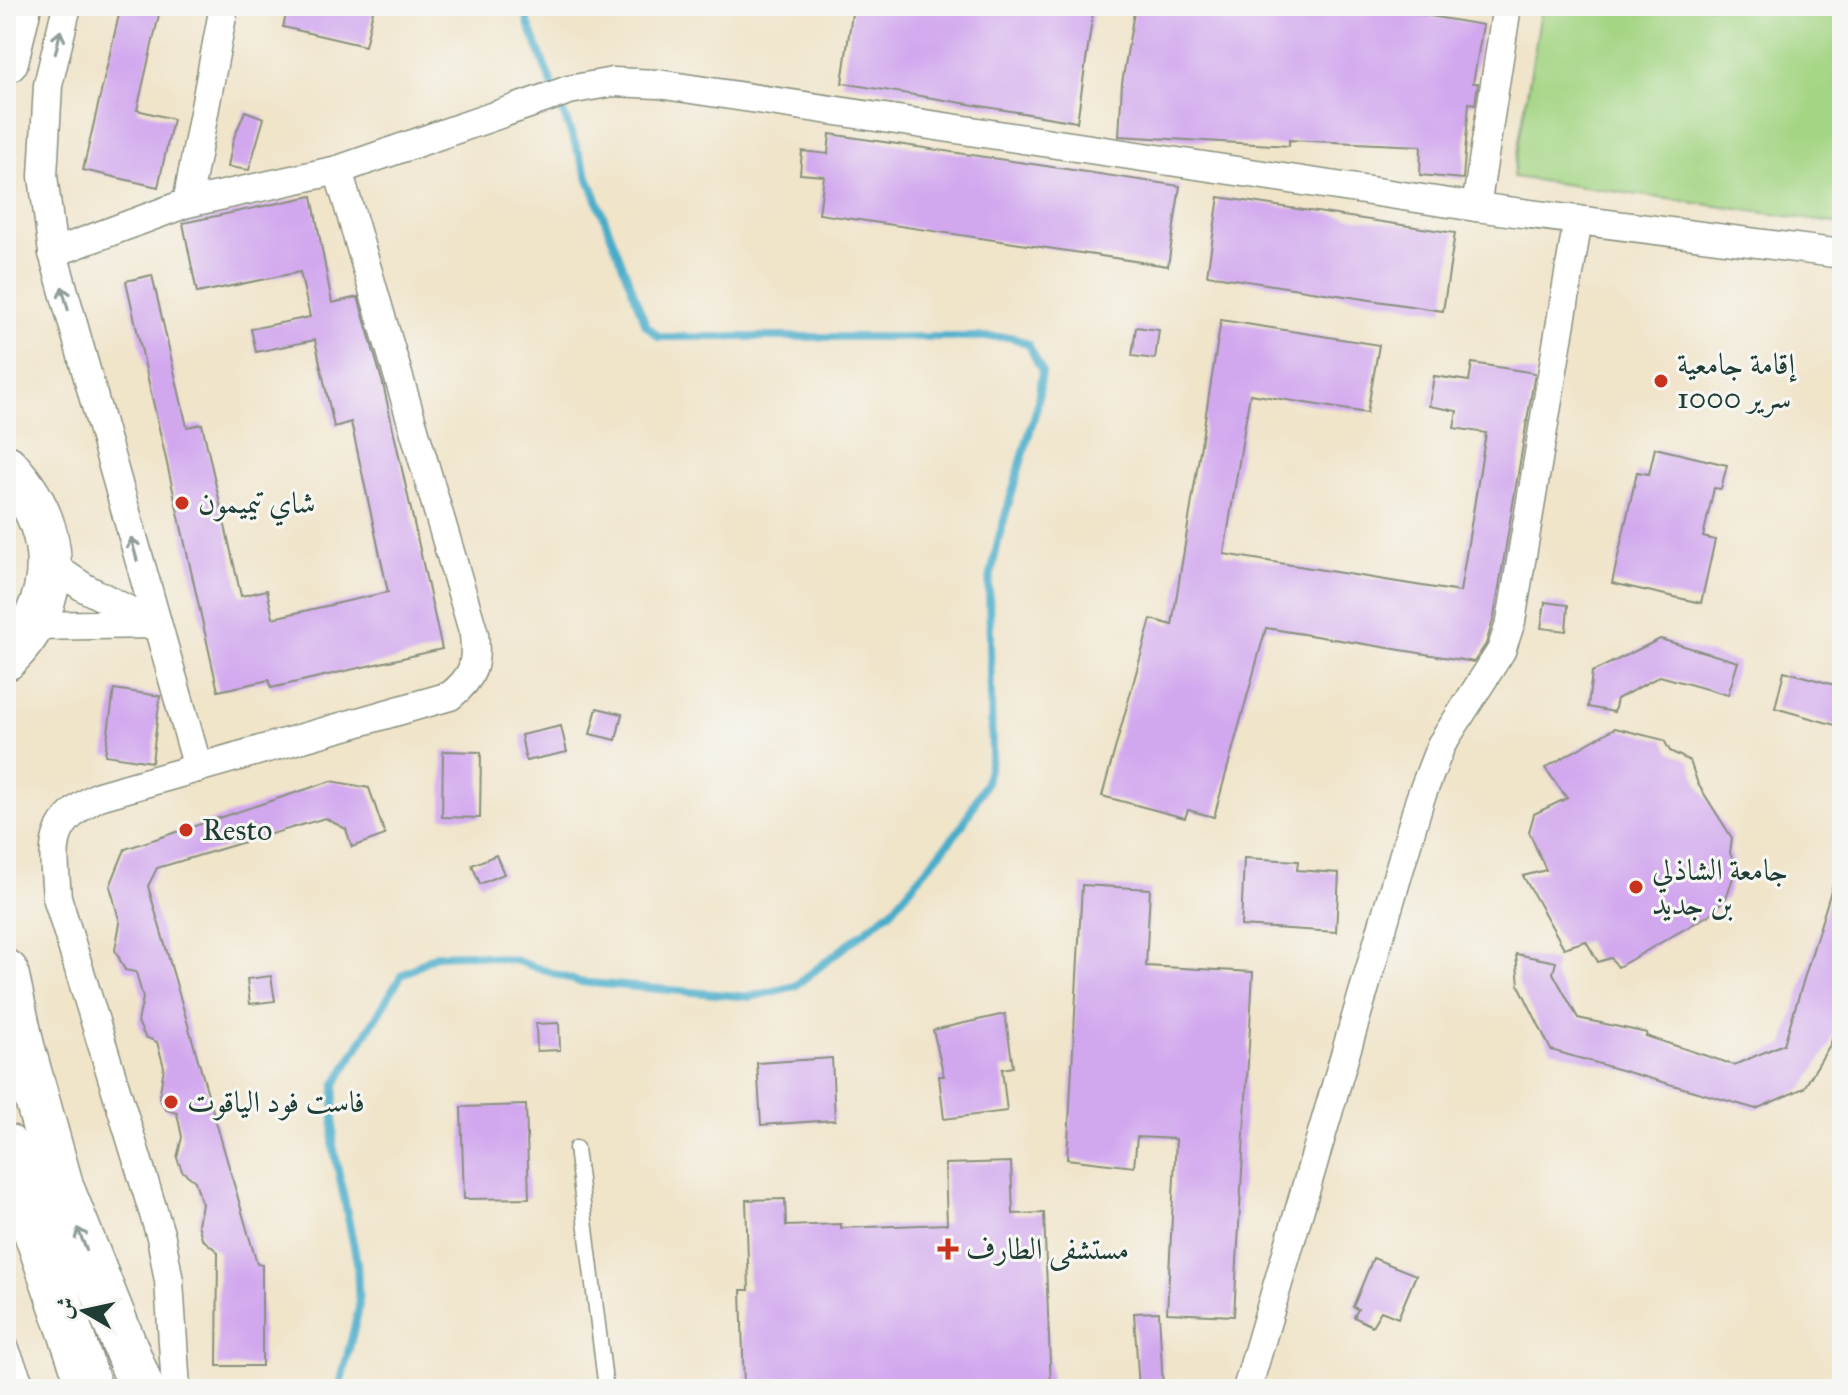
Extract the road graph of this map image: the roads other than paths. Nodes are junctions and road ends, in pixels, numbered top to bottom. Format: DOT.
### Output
graph roads {
  1 [pos="19,6"];
  2 [pos="67,6"];
  3 [pos="224,6"];
  4 [pos="1507,6"];
  5 [pos="6,61"];
  6 [pos="338,170"];
  7 [pos="187,203"];
  8 [pos="1476,207"];
  9 [pos="1578,220"];
  10 [pos="53,253"];
  11 [pos="1842,254"];
  12 [pos="6,435"];
  13 [pos="6,467"];
  14 [pos="34,502"];
  15 [pos="49,564"];
  16 [pos="155,624"];
  17 [pos="16,653"];
  18 [pos="198,768"];
  19 [pos="6,972"];
  20 [pos="6,1146"];
  21 [pos="576,1148"];
  22 [pos="6,1161"];
  23 [pos="30,1221"];
  24 [pos="6,1334"];
  25 [pos="88,1388"];
  26 [pos="29,1389"];
  27 [pos="142,1389"];
  28 [pos="176,1389"];
  29 [pos="606,1389"];
  30 [pos="1247,1389"];
  1 -- 5 [label="highway"];
  10 -- 2 [label="street, one-way"];
  3 -- 7 [label="street"];
  4 -- 8 [label="street"];
  6 -- 7 [label="street"];
  6 -- 8 [label="street"];
  6 -- 18 [label="street"];
  7 -- 10 [label="street"];
  8 -- 9 [label="street"];
  9 -- 11 [label="street"];
  9 -- 30 [label="street"];
  16 -- 10 [label="street, one-way"];
  12 -- 14 [label="highway"];
  13 -- 14 [label="highway"];
  14 -- 15 [label="highway"];
  15 -- 16 [label="street"];
  15 -- 17 [label="highway"];
  16 -- 17 [label="street"];
  16 -- 18 [label="street"];
  18 -- 28 [label="street"];
  27 -- 19 [label="highway, one-way"];
  20 -- 23 [label="highway"];
  21 -- 29 [label="lane"];
  22 -- 23 [label="highway"];
  23 -- 25 [label="highway"];
  24 -- 26 [label="lane"];
}
